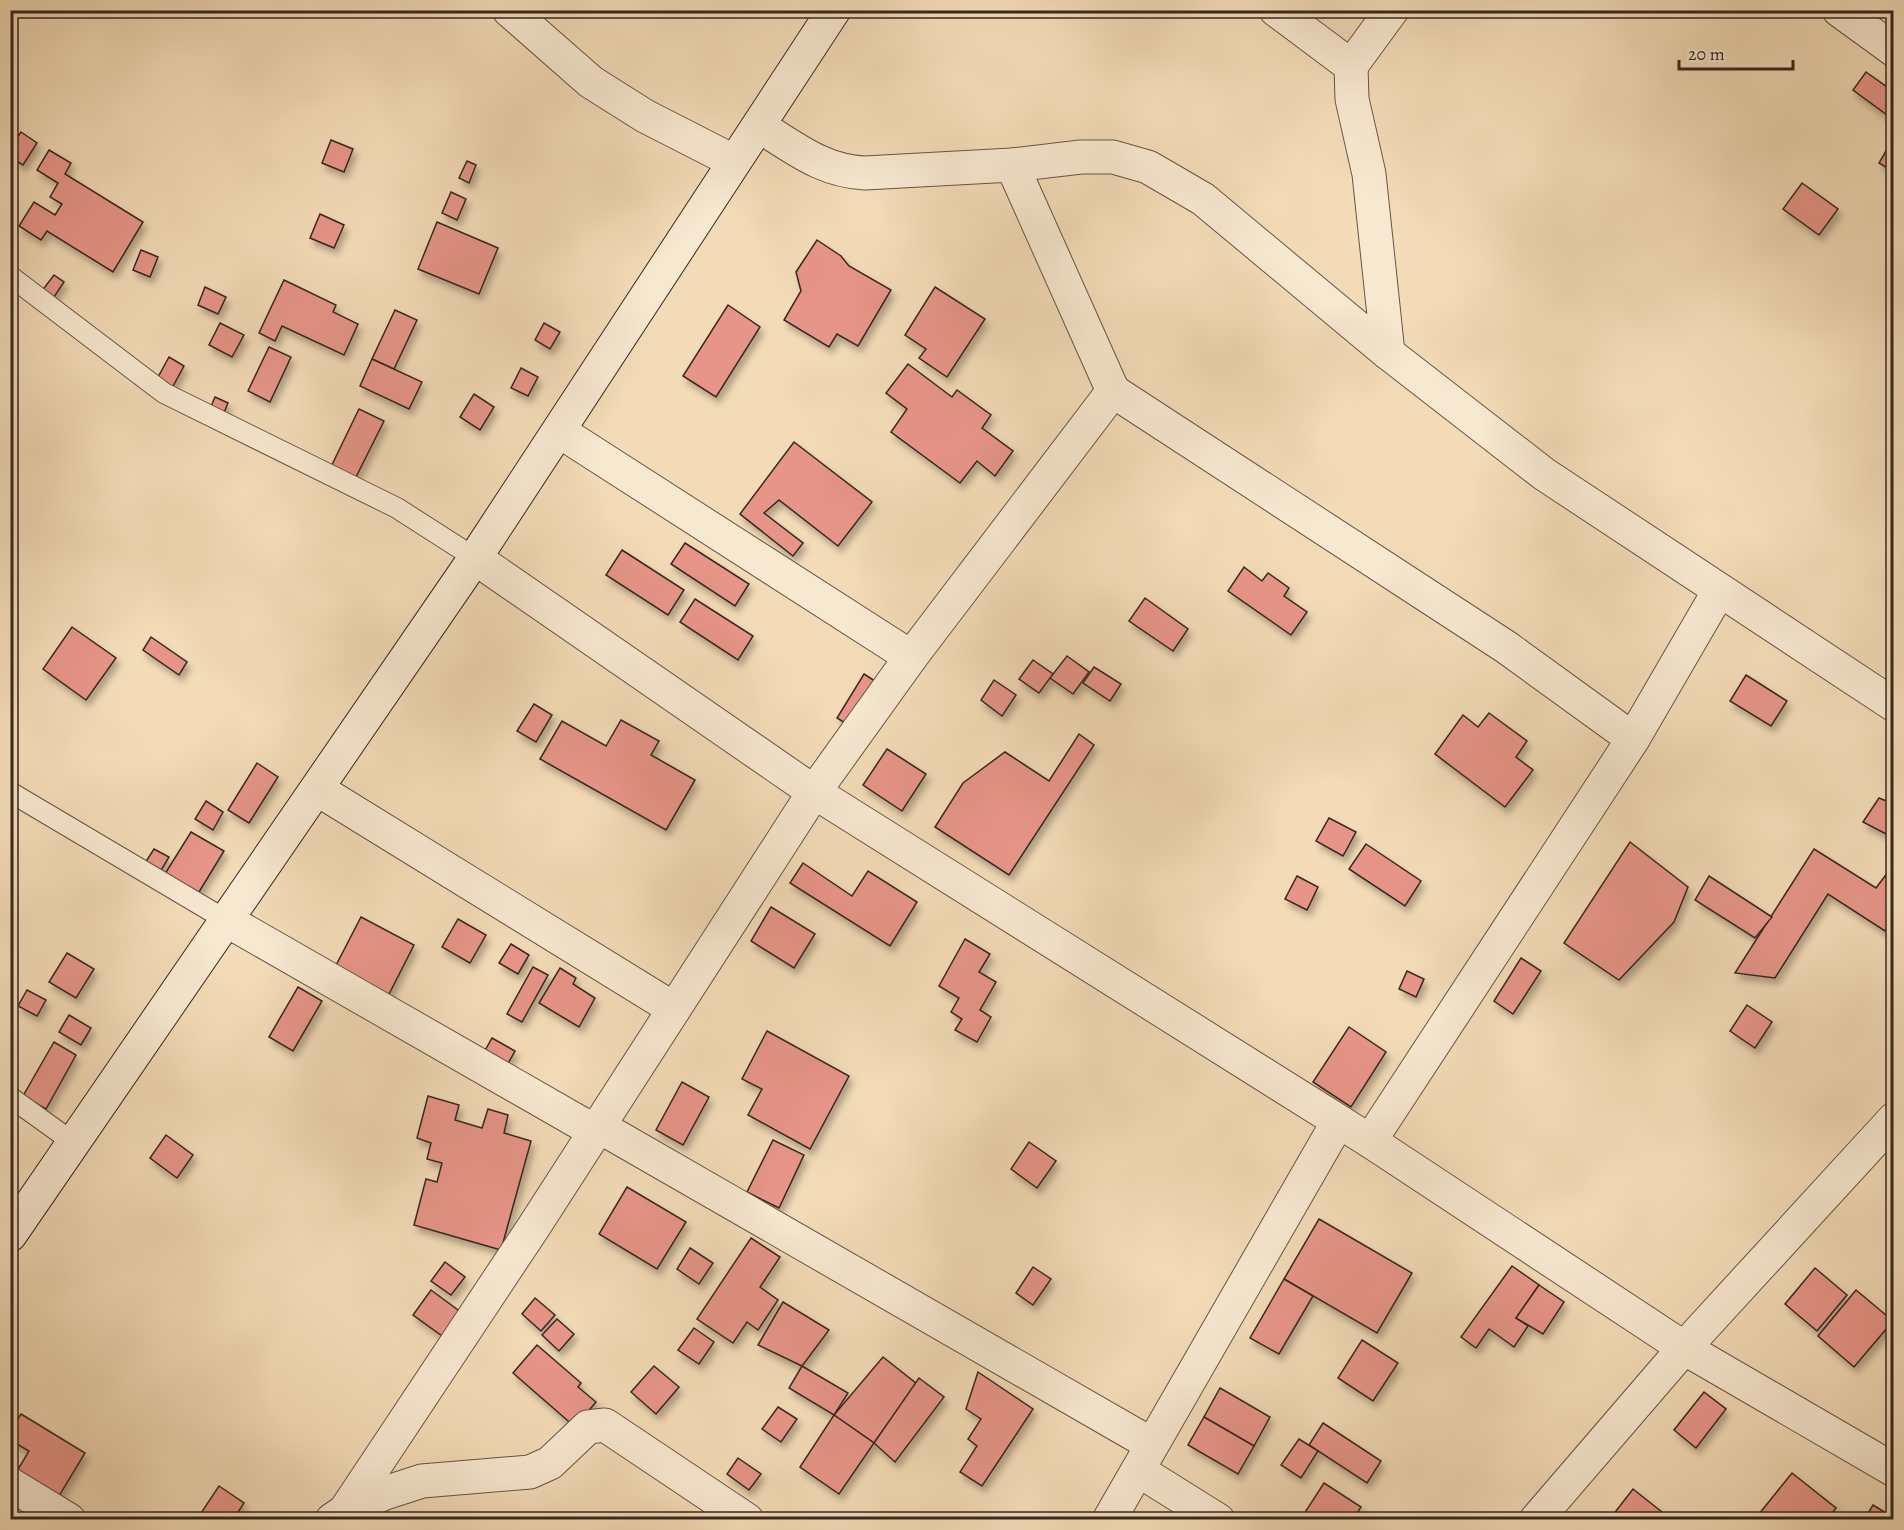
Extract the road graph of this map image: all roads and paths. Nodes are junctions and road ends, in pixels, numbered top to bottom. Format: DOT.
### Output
graph roads {
  1 [pos="509,10"];
  2 [pos="834,10"];
  3 [pos="1276,10"];
  4 [pos="1392,10"];
  5 [pos="1839,10"];
  6 [pos="1893,50"];
  7 [pos="1351,66"];
  8 [pos="759,126"];
  9 [pos="733,161"];
  10 [pos="1012,165"];
  11 [pos="10,276"];
  12 [pos="1388,353"];
  13 [pos="1113,391"];
  14 [pos="560,431"];
  15 [pos="475,558"];
  16 [pos="1719,591"];
  17 [pos="911,657"];
  18 [pos="1893,705"];
  19 [pos="1633,739"];
  20 [pos="317,789"];
  21 [pos="10,792"];
  22 [pos="814,792"];
  23 [pos="226,920"];
  24 [pos="674,1009"];
  25 [pos="10,1097"];
  26 [pos="1893,1119"];
  27 [pos="1338,1122"];
  28 [pos="596,1130"];
  29 [pos="1370,1141"];
  30 [pos="74,1143"];
  31 [pos="10,1235"];
  32 [pos="1684,1348"];
  33 [pos="1144,1457"];
  34 [pos="1893,1470"];
  35 [pos="10,1485"];
  36 [pos="338,1515"];
  37 [pos="69,1520"];
  38 [pos="747,1520"];
  39 [pos="1109,1520"];
  40 [pos="1218,1520"];
  41 [pos="1536,1520"];
  1 -- 9 [label="street"];
  2 -- 8 [label="street"];
  3 -- 7 [label="street"];
  4 -- 7 [label="street"];
  5 -- 6 [label="street"];
  7 -- 12 [label="street"];
  8 -- 9 [label="street"];
  8 -- 10 [label="street"];
  9 -- 14 [label="street"];
  10 -- 12 [label="street"];
  10 -- 13 [label="street"];
  11 -- 15 [label="lane"];
  12 -- 16 [label="street"];
  13 -- 17 [label="street"];
  13 -- 19 [label="street"];
  14 -- 15 [label="street"];
  14 -- 17 [label="street"];
  15 -- 20 [label="street"];
  15 -- 22 [label="street"];
  16 -- 18 [label="street"];
  16 -- 19 [label="street"];
  17 -- 22 [label="street"];
  19 -- 29 [label="street"];
  20 -- 23 [label="street"];
  20 -- 24 [label="street"];
  21 -- 23 [label="lane"];
  22 -- 24 [label="street"];
  22 -- 27 [label="street"];
  23 -- 28 [label="street"];
  23 -- 30 [label="street"];
  24 -- 28 [label="street"];
  25 -- 30 [label="lane"];
  26 -- 32 [label="street"];
  27 -- 29 [label="street"];
  27 -- 33 [label="street"];
  28 -- 33 [label="street"];
  28 -- 36 [label="street"];
  29 -- 32 [label="street"];
  30 -- 31 [label="street"];
  32 -- 34 [label="street"];
  32 -- 41 [label="street"];
  33 -- 39 [label="street"];
  33 -- 40 [label="street"];
  35 -- 37 [label="street"];
  36 -- 38 [label="street"];
}
